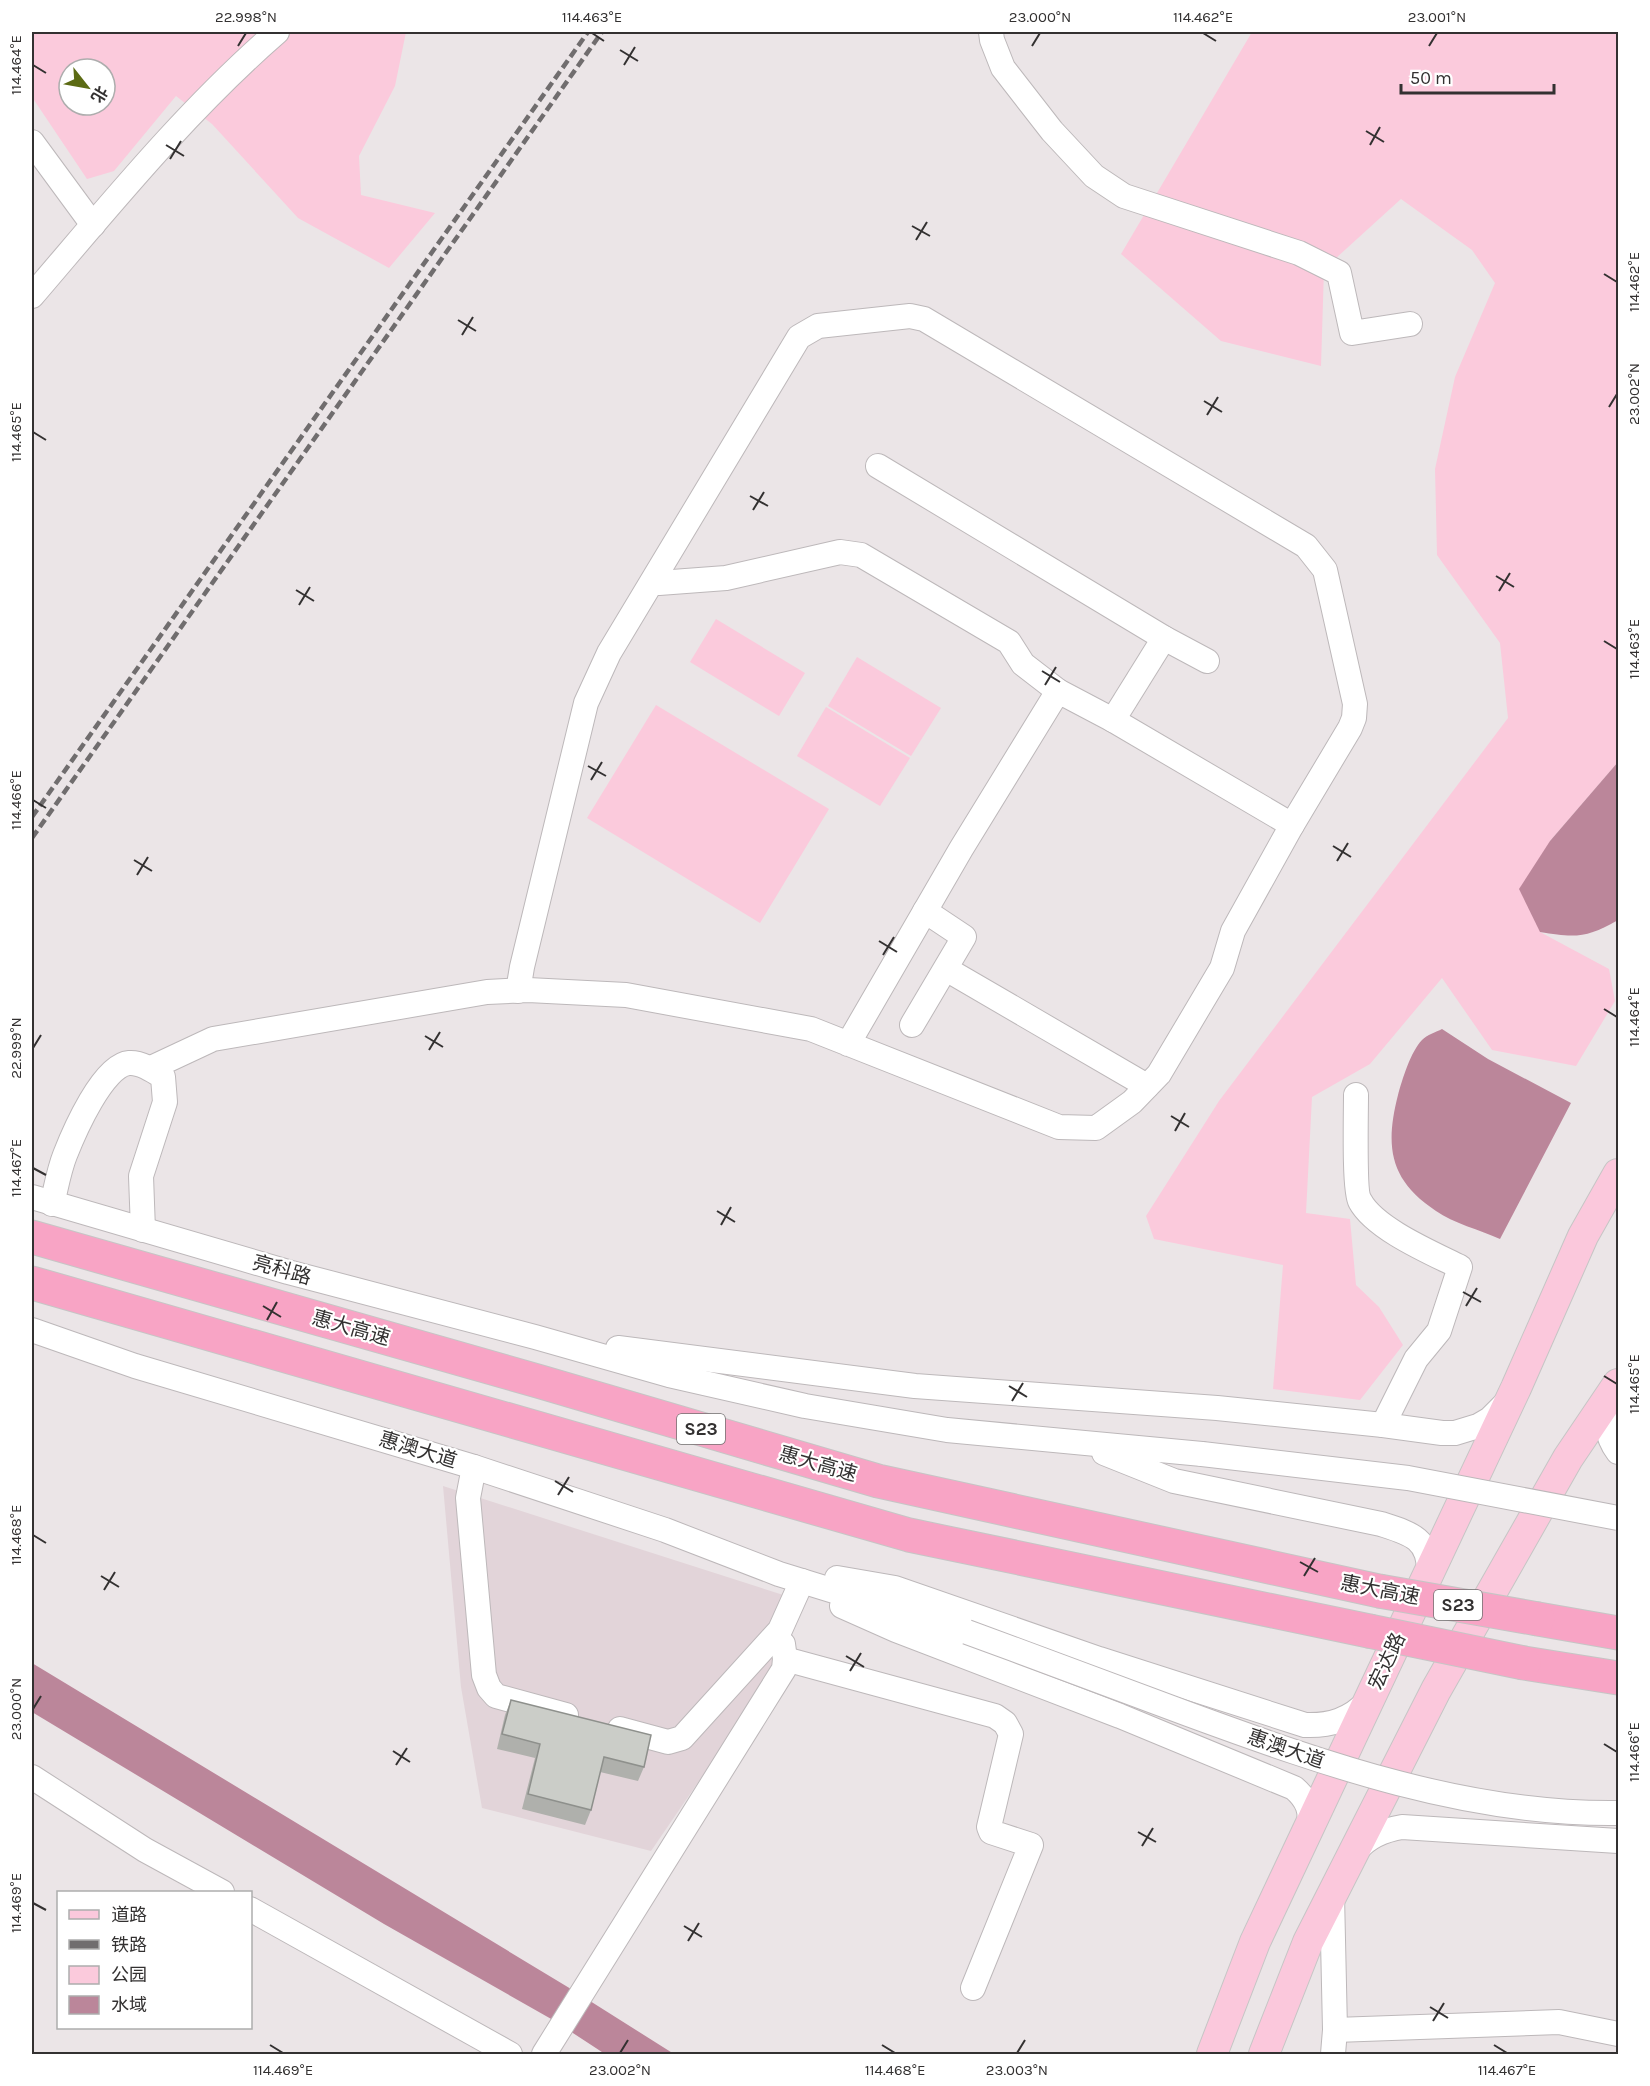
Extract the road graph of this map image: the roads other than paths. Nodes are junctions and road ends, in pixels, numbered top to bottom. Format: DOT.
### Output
graph roads {
  1 [pos="277,32"];
  2 [pos="992,32"];
  3 [pos="32,142"];
  4 [pos="93,225"];
  5 [pos="32,296"];
  6 [pos="1410,324"];
  7 [pos="878,466"];
  8 [pos="654,580"];
  9 [pos="1164,638"];
  10 [pos="1207,661"];
  11 [pos="1058,692"];
  12 [pos="1113,720"];
  13 [pos="1292,825"];
  14 [pos="925,911"];
  15 [pos="946,969"];
  16 [pos="518,991"];
  17 [pos="912,1025"];
  18 [pos="848,1044"];
  19 [pos="151,1068"];
  20 [pos="1148,1086"];
  21 [pos="1356,1095"];
  22 [pos="1618,1174"];
  23 [pos="42,1200"];
  24 [pos="143,1230"];
  25 [pos="32,1237"];
  26 [pos="32,1283"];
  27 [pos="32,1329"];
  28 [pos="535,1337"];
  29 [pos="1618,1384"];
  30 [pos="1516,1388"];
  31 [pos="1383,1425"];
  32 [pos="1080,1443"];
  33 [pos="1618,1452"];
  34 [pos="474,1467"];
  35 [pos="1618,1518"];
  36 [pos="1429,1573"];
  37 [pos="802,1581"];
  38 [pos="780,1630"];
  39 [pos="1618,1633"];
  40 [pos="785,1659"];
  41 [pos="1618,1678"];
  42 [pos="1370,1698"];
  43 [pos="32,1777"];
  44 [pos="1618,1813"];
  45 [pos="1305,1836"];
  46 [pos="1618,1841"];
  47 [pos="1351,1857"];
  48 [pos="218,1891"];
  49 [pos="1332,1894"];
  50 [pos="252,1910"];
  51 [pos="973,1988"];
  52 [pos="1335,2030"];
  53 [pos="1618,2034"];
  54 [pos="510,2055"];
  55 [pos="544,2055"];
  56 [pos="1212,2055"];
  57 [pos="1264,2055"];
  58 [pos="1333,2055"];
  1 -- 4 [label="street"];
  2 -- 6 [label="street"];
  3 -- 4 [label="street"];
  4 -- 5 [label="street"];
  7 -- 9 [label="street"];
  8 -- 11 [label="street"];
  8 -- 13 [label="street"];
  8 -- 16 [label="street"];
  9 -- 10 [label="street"];
  9 -- 12 [label="street"];
  11 -- 12 [label="street"];
  11 -- 14 [label="street"];
  12 -- 13 [label="street"];
  13 -- 20 [label="street"];
  14 -- 15 [label="street"];
  14 -- 18 [label="street"];
  15 -- 17 [label="street"];
  15 -- 20 [label="street"];
  16 -- 18 [label="street"];
  16 -- 19 [label="street"];
  18 -- 20 [label="street"];
  19 -- 23 [label="street"];
  19 -- 24 [label="street"];
  21 -- 31 [label="street"];
  22 -- 30 [label="main road, 宏达路"];
  23 -- 24 [label="street, 亮科路"];
  24 -- 28 [label="street, 亮科路"];
  25 -- 39 [label="highway, 惠大高速 / S23, bridge"];
  26 -- 41 [label="highway, S23, bridge"];
  27 -- 34 [label="street, 惠澳大道"];
  28 -- 31 [label="street"];
  28 -- 32 [label="street"];
  29 -- 33 [label="street"];
  29 -- 47 [label="main road"];
  30 -- 31 [label="street"];
  30 -- 36 [label="main road, 宏达路"];
  32 -- 35 [label="street, bridge"];
  32 -- 36 [label="street"];
  34 -- 37 [label="street, 惠澳大道"];
  34 -- 38 [label="street"];
  36 -- 42 [label="main road, 宏达路"];
  37 -- 38 [label="street"];
  37 -- 42 [label="street"];
  37 -- 44 [label="street, 惠澳大道, bridge"];
  37 -- 45 [label="street"];
  38 -- 40 [label="street"];
  40 -- 51 [label="street"];
  40 -- 55 [label="street"];
  42 -- 45 [label="main road, 宏达路"];
  43 -- 48 [label="street"];
  45 -- 56 [label="main road, 宏达路"];
  46 -- 47 [label="street"];
  47 -- 49 [label="main road"];
  49 -- 52 [label="street"];
  49 -- 57 [label="main road"];
  50 -- 54 [label="street"];
  52 -- 53 [label="street"];
  52 -- 58 [label="street"];
}
